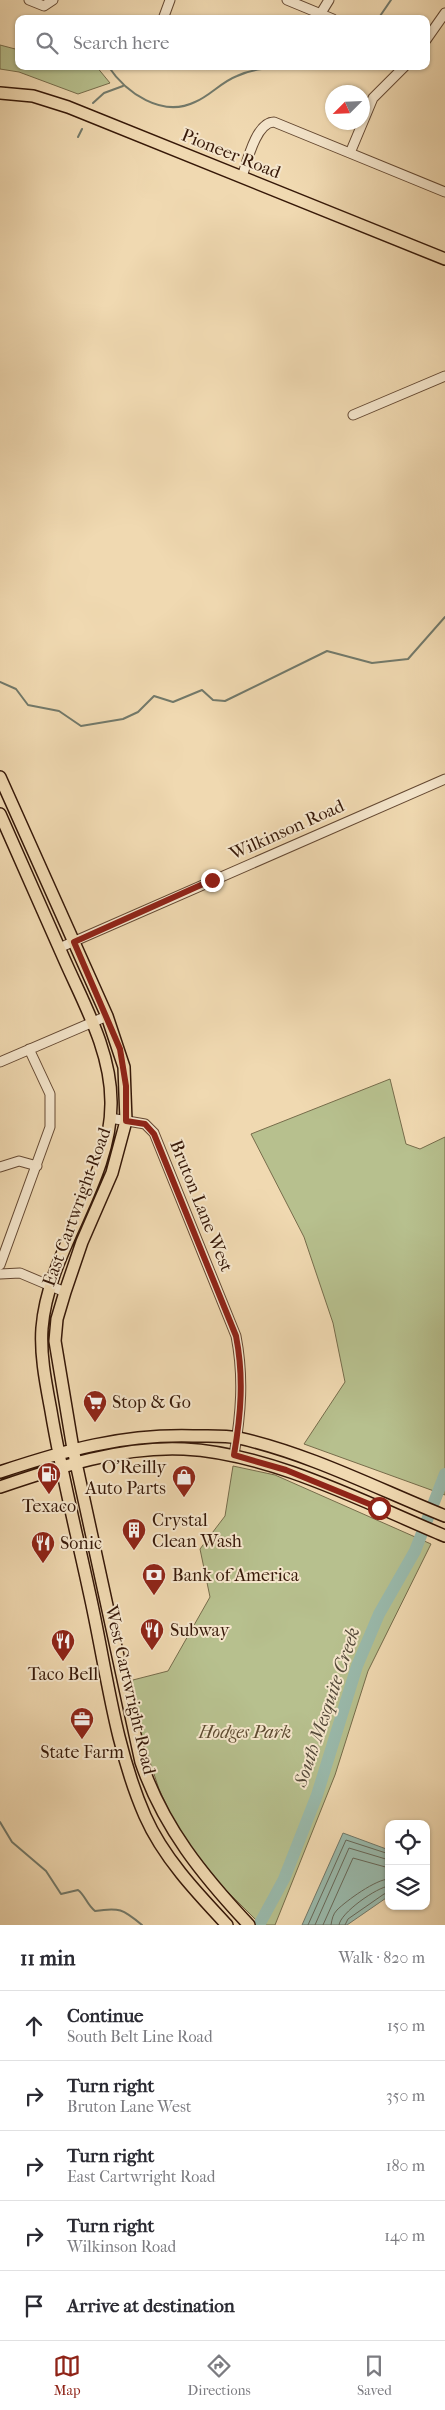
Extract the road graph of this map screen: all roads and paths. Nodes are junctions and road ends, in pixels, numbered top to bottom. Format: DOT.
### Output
graph roads {
  1 [pos="29,0"];
  2 [pos="53,0"];
  3 [pos="170,0"];
  4 [pos="287,0"];
  5 [pos="329,0"];
  6 [pos="321,13"];
  7 [pos="445,13"];
  8 [pos="164,15"];
  9 [pos="325,15"];
  10 [pos="430,34"];
  11 [pos="401,70"];
  12 [pos="0,93"];
  13 [pos="350,153"];
  14 [pos="242,177"];
  15 [pos="444,188"];
  16 [pos="445,259"];
  17 [pos="445,376"];
  18 [pos="353,415"];
  19 [pos="0,777"];
  20 [pos="445,779"];
  21 [pos="0,814"];
  22 [pos="74,942"];
  23 [pos="59,948"];
  24 [pos="107,1016"];
  25 [pos="92,1022"];
  26 [pos="29,1049"];
  27 [pos="0,1062"];
  28 [pos="110,1118"];
  29 [pos="126,1121"];
  30 [pos="37,1166"];
  31 [pos="0,1167"];
  32 [pos="0,1265"];
  33 [pos="0,1274"];
  34 [pos="52,1285"];
  35 [pos="65,1292"];
  36 [pos="237,1438"];
  37 [pos="73,1450"];
  38 [pos="58,1453"];
  39 [pos="234,1455"];
  40 [pos="76,1463"];
  41 [pos="61,1467"];
  42 [pos="0,1472"];
  43 [pos="0,1487"];
  44 [pos="445,1516"];
  45 [pos="445,1536"];
  46 [pos="110,1622"];
  47 [pos="97,1625"];
  48 [pos="141,1762"];
  49 [pos="126,1767"];
  50 [pos="226,1925"];
  51 [pos="249,1925"];
  1 -- 2 [label="street"];
  3 -- 8 [label="street"];
  4 -- 6 [label="street"];
  5 -- 6 [label="street"];
  6 -- 9 [label="street"];
  7 -- 10 [label="street"];
  11 -- 13 [label="street"];
  12 -- 14 [label="main road, Pioneer Road"];
  13 -- 14 [label="street"];
  13 -- 15 [label="street"];
  14 -- 16 [label="main road, Pioneer Road"];
  17 -- 18 [label="street"];
  19 -- 22 [label="main road, East Cartwright Road"];
  20 -- 22 [label="street, Wilkinson Road"];
  21 -- 23 [label="main road, East Cartwright Road"];
  22 -- 23 [label="street, Wilkinson Road"];
  22 -- 24 [label="main road, East Cartwright Road"];
  23 -- 25 [label="main road, East Cartwright Road"];
  24 -- 25 [label="street"];
  24 -- 29 [label="main road, East Cartwright Road"];
  25 -- 26 [label="street"];
  25 -- 28 [label="main road, East Cartwright Road"];
  26 -- 27 [label="street"];
  26 -- 30 [label="street"];
  28 -- 29 [label="street, Bruton Lane West"];
  28 -- 34 [label="main road, East Cartwright Road"];
  29 -- 35 [label="main road, East Cartwright Road"];
  29 -- 36 [label="street, Bruton Lane West"];
  30 -- 31 [label="street"];
  30 -- 32 [label="street"];
  33 -- 34 [label="street"];
  34 -- 35 [label="street"];
  34 -- 38 [label="main road, East Cartwright Road"];
  35 -- 37 [label="main road, East Cartwright Road"];
  36 -- 37 [label="main road"];
  36 -- 39 [label="street, Bruton Lane West"];
  36 -- 44 [label="main road"];
  37 -- 38 [label="main road"];
  37 -- 40 [label="main road, East Cartwright Road"];
  38 -- 41 [label="main road, East Cartwright Road"];
  38 -- 42 [label="main road"];
  39 -- 40 [label="main road"];
  39 -- 45 [label="main road"];
  40 -- 41 [label="main road"];
  40 -- 46 [label="main road, West Cartwright Road"];
  41 -- 43 [label="main road"];
  41 -- 47 [label="main road, West Cartwright Road"];
  46 -- 47 [label="main road"];
  46 -- 48 [label="main road, West Cartwright Road"];
  47 -- 49 [label="main road, West Cartwright Road"];
  48 -- 49 [label="main road"];
  48 -- 51 [label="main road, West Cartwright Road"];
  49 -- 50 [label="main road, West Cartwright Road"];
}
